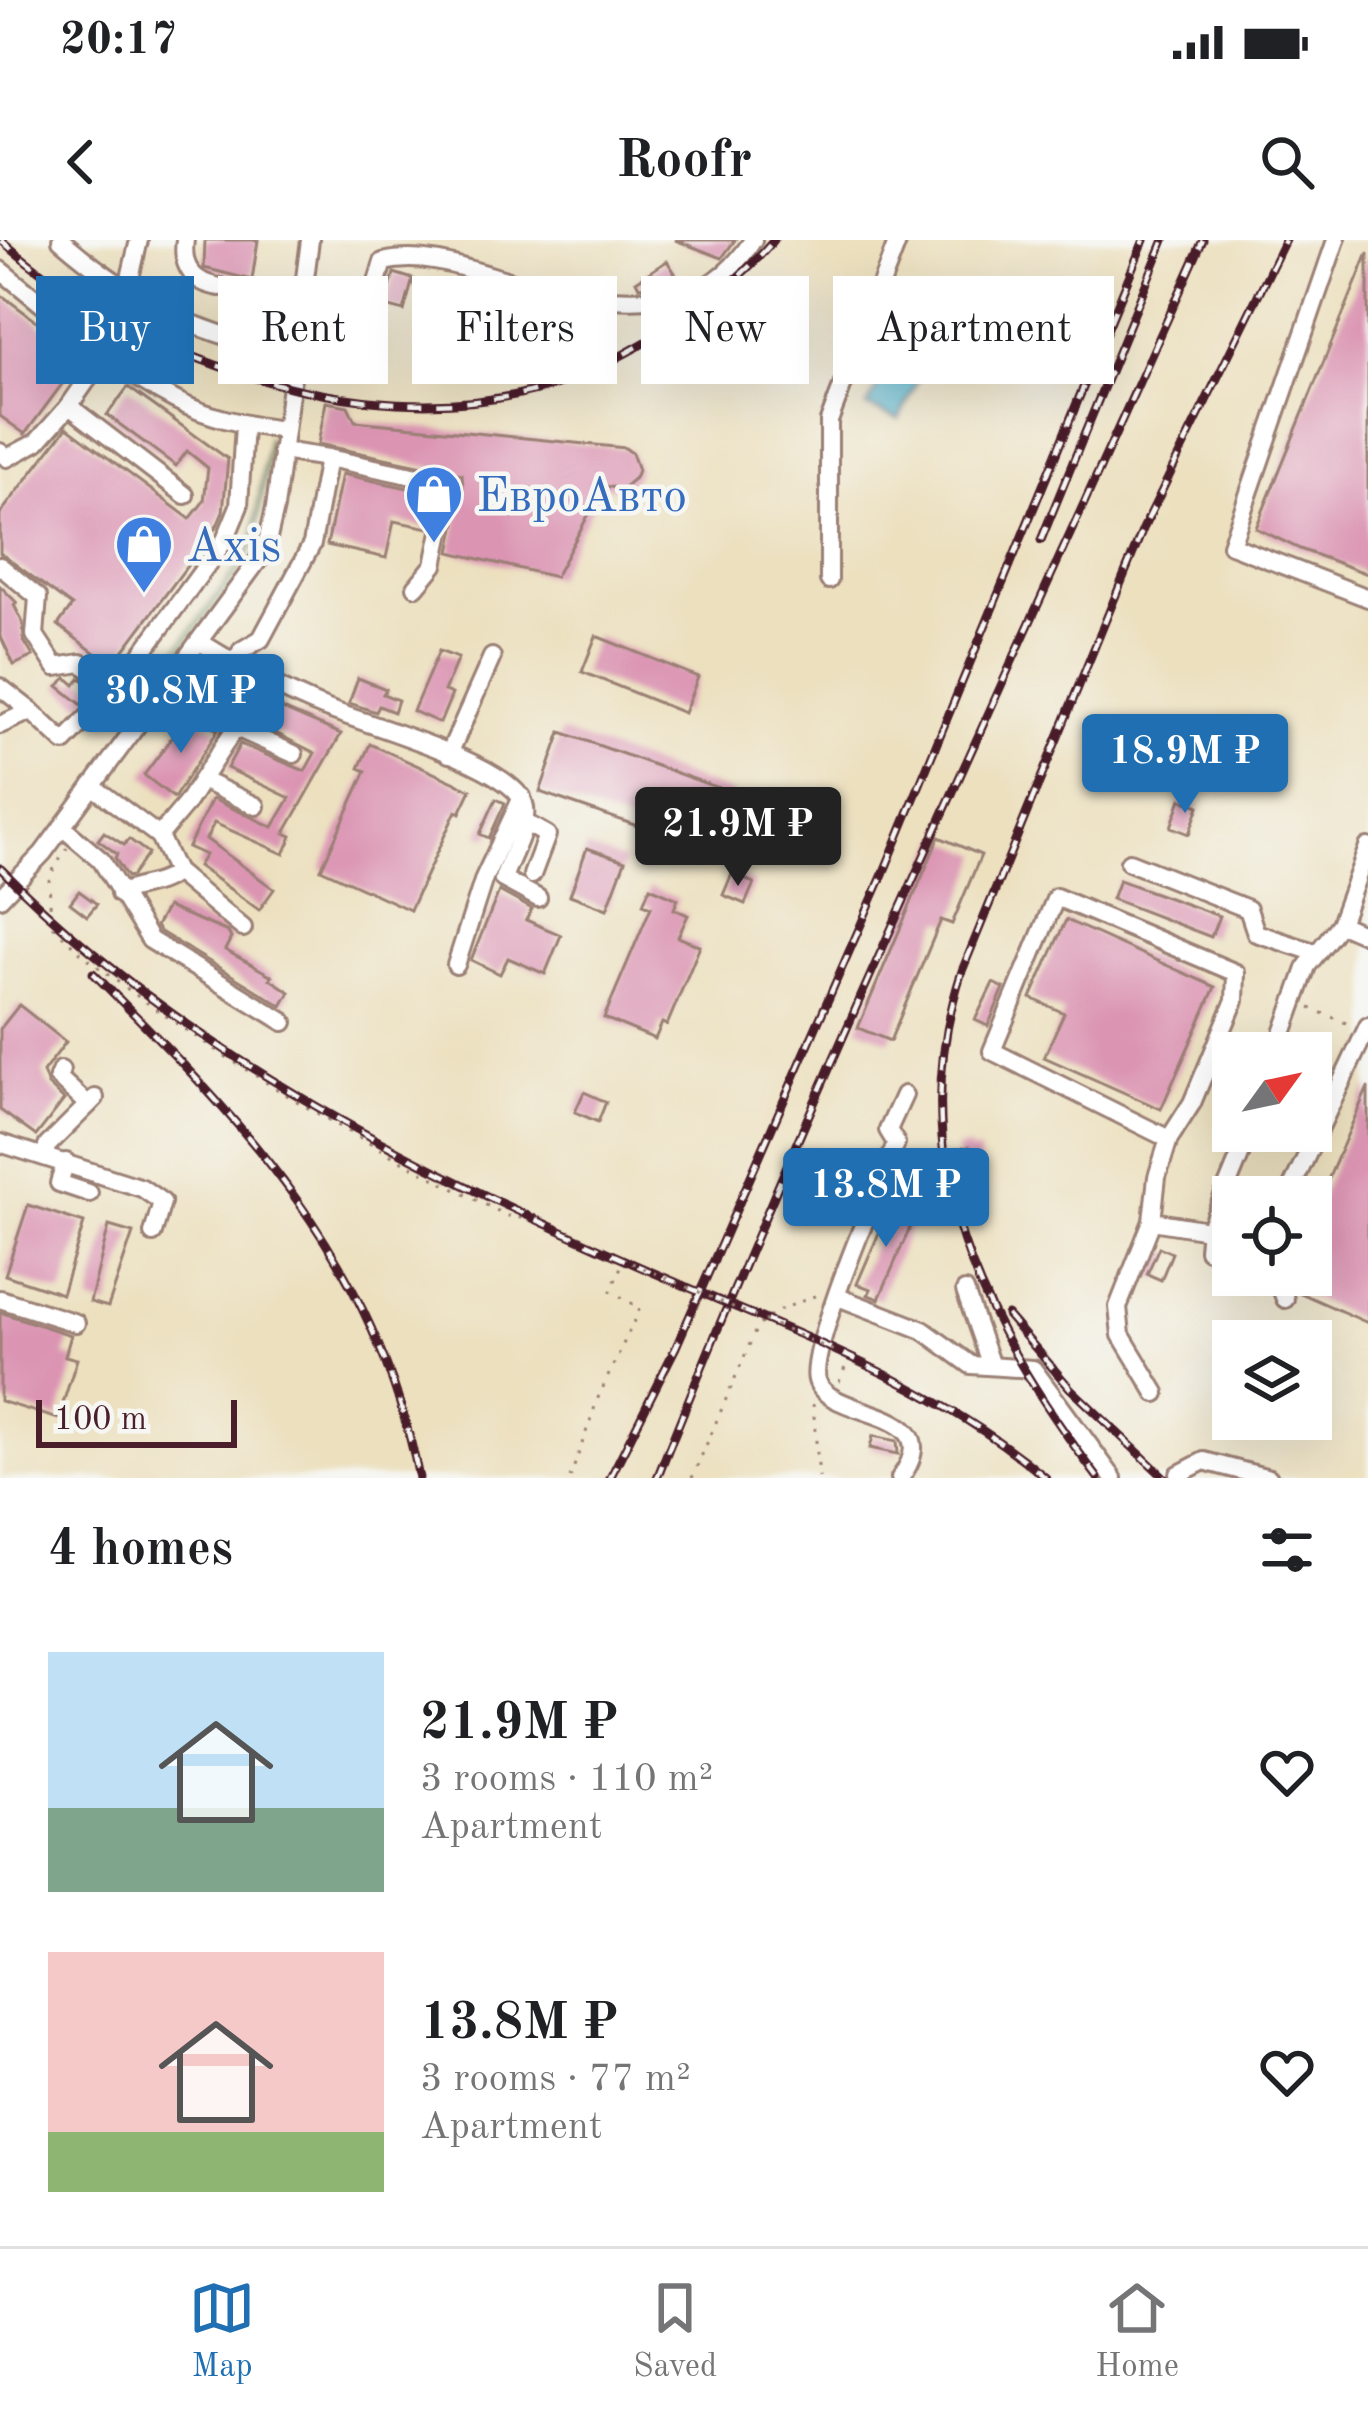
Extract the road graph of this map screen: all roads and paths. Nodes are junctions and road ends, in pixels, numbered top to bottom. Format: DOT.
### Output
graph roads {
  1 [pos="61,240"];
  2 [pos="139,240"];
  3 [pos="185,240"];
  4 [pos="310,240"];
  5 [pos="753,240"];
  6 [pos="898,240"];
  7 [pos="1336,240"];
  8 [pos="0,270"];
  9 [pos="108,276"];
  10 [pos="131,276"];
  11 [pos="305,276"];
  12 [pos="379,276"];
  13 [pos="218,287"];
  14 [pos="36,298"];
  15 [pos="84,384"];
  16 [pos="151,384"];
  17 [pos="290,384"];
  18 [pos="69,406"];
  19 [pos="244,425"];
  20 [pos="284,430"];
  21 [pos="281,451"];
  22 [pos="2,457"];
  23 [pos="328,458"];
  24 [pos="185,495"];
  25 [pos="0,566"];
  26 [pos="829,580"];
  27 [pos="416,587"];
  28 [pos="1368,598"];
  29 [pos="200,642"];
  30 [pos="492,657"];
  31 [pos="234,663"];
  32 [pos="118,686"];
  33 [pos="0,687"];
  34 [pos="250,705"];
  35 [pos="150,710"];
  36 [pos="31,711"];
  37 [pos="0,725"];
  38 [pos="236,728"];
  39 [pos="294,754"];
  40 [pos="449,754"];
  41 [pos="202,780"];
  42 [pos="92,786"];
  43 [pos="522,797"];
  44 [pos="256,806"];
  45 [pos="524,822"];
  46 [pos="67,834"];
  47 [pos="159,836"];
  48 [pos="1368,847"];
  49 [pos="1130,862"];
  50 [pos="176,872"];
  51 [pos="532,875"];
  52 [pos="119,894"];
  53 [pos="0,898"];
  54 [pos="538,898"];
  55 [pos="1340,924"];
  56 [pos="243,928"];
  57 [pos="1368,936"];
  58 [pos="1317,953"];
  59 [pos="456,965"];
  60 [pos="1294,1001"];
  61 [pos="284,1022"];
  62 [pos="1366,1028"];
  63 [pos="1283,1032"];
  64 [pos="62,1070"];
  65 [pos="1332,1093"];
  66 [pos="904,1095"];
  67 [pos="1169,1138"];
  68 [pos="0,1143"];
  69 [pos="1241,1152"];
  70 [pos="45,1156"];
  71 [pos="65,1162"];
  72 [pos="89,1193"];
  73 [pos="1152,1221"];
  74 [pos="1210,1228"];
  75 [pos="153,1233"];
  76 [pos="1208,1250"];
  77 [pos="623,1262"];
  78 [pos="849,1268"];
  79 [pos="964,1291"];
  80 [pos="1284,1296"];
  81 [pos="838,1297"];
  82 [pos="0,1299"];
  83 [pos="1285,1299"];
  84 [pos="76,1323"];
  85 [pos="848,1360"];
  86 [pos="991,1366"];
  87 [pos="827,1387"];
  88 [pos="1156,1393"];
  89 [pos="1179,1477"];
  90 [pos="570,1478"];
  91 [pos="692,1478"];
  92 [pos="819,1478"];
  93 [pos="900,1478"];
  94 [pos="1041,1478"];
  95 [pos="1113,1478"];
  96 [pos="1269,1478"];
  1 -- 9 [label="street"];
  2 -- 10 [label="street"];
  3 -- 13 [label="street"];
  4 -- 11 [label="street"];
  5 -- 12 [label="street"];
  6 -- 26 [label="street"];
  7 -- 28 [label="street"];
  8 -- 14 [label="street"];
  15 -- 18 [label="street"];
  16 -- 19 [label="street"];
  17 -- 20 [label="street"];
  18 -- 22 [label="street"];
  18 -- 24 [label="street"];
  19 -- 20 [label="street"];
  19 -- 32 [label="street"];
  20 -- 21 [label="street"];
  21 -- 23 [label="street"];
  21 -- 29 [label="street"];
  23 -- 27 [label="street"];
  23 -- 31 [label="street"];
  25 -- 32 [label="street"];
  29 -- 31 [label="street"];
  29 -- 35 [label="street"];
  30 -- 40 [label="street"];
  31 -- 40 [label="street"];
  32 -- 35 [label="street"];
  32 -- 36 [label="street"];
  33 -- 36 [label="street"];
  34 -- 38 [label="street"];
  35 -- 42 [label="street"];
  36 -- 37 [label="street"];
  38 -- 39 [label="street"];
  38 -- 41 [label="street"];
  40 -- 43 [label="street"];
  41 -- 44 [label="street"];
  41 -- 47 [label="street"];
  42 -- 46 [label="street"];
  42 -- 47 [label="street"];
  43 -- 45 [label="street"];
  43 -- 59 [label="street"];
  45 -- 51 [label="street"];
  45 -- 54 [label="street"];
  46 -- 52 [label="street"];
  46 -- 53 [label="street"];
  46 -- 77 [label="path"];
  47 -- 50 [label="street"];
  48 -- 55 [label="street"];
  49 -- 58 [label="street"];
  50 -- 52 [label="street"];
  50 -- 56 [label="street"];
  52 -- 61 [label="street"];
  55 -- 57 [label="street"];
  55 -- 58 [label="street"];
  58 -- 60 [label="street"];
  60 -- 62 [label="path"];
  60 -- 63 [label="street"];
  62 -- 65 [label="street"];
  64 -- 70 [label="street"];
  66 -- 78 [label="street"];
  67 -- 67 [label="street"];
  67 -- 73 [label="street"];
  68 -- 70 [label="street"];
  69 -- 74 [label="street"];
  70 -- 71 [label="street"];
  71 -- 72 [label="street"];
  71 -- 75 [label="street"];
  73 -- 74 [label="street"];
  73 -- 88 [label="street"];
  74 -- 76 [label="street"];
  77 -- 85 [label="path, bridge"];
  77 -- 90 [label="path"];
  78 -- 81 [label="street"];
  78 -- 91 [label="path"];
  79 -- 86 [label="street"];
  80 -- 83 [label="street"];
  81 -- 86 [label="street"];
  81 -- 87 [label="street"];
  82 -- 84 [label="street"];
  85 -- 87 [label="path"];
  85 -- 94 [label="path"];
  86 -- 95 [label="street"];
  87 -- 92 [label="path"];
  87 -- 93 [label="street"];
  89 -- 96 [label="street"];
}
